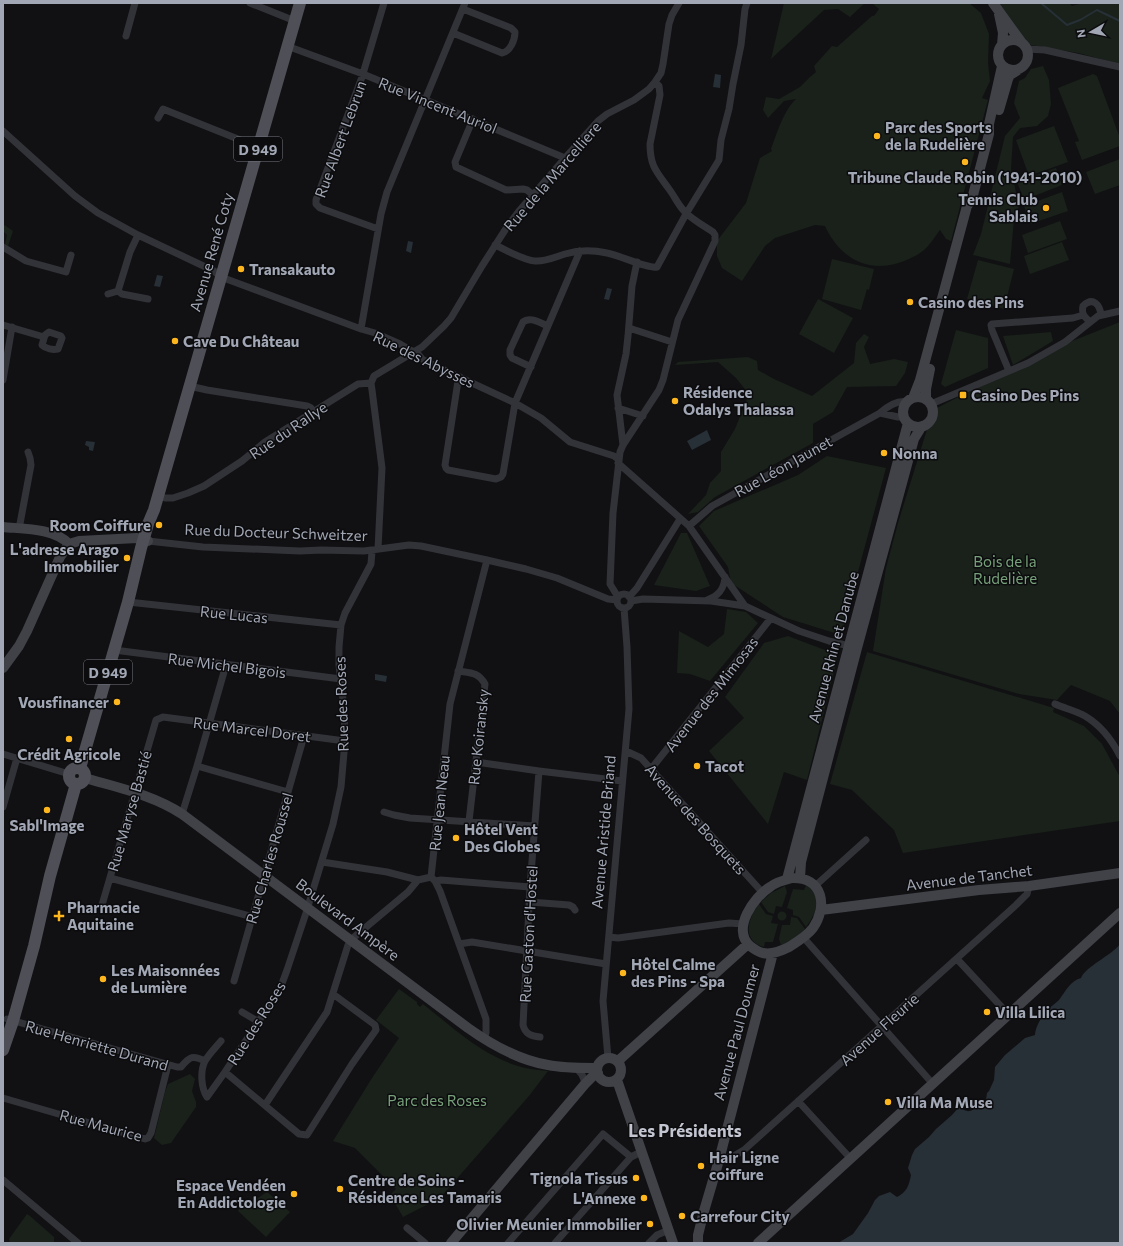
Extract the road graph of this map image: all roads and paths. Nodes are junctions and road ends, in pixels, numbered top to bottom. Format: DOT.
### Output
graph roads {
  1 [pos="135,3"];
  2 [pos="250,3"];
  3 [pos="300,3"];
  4 [pos="384,3"];
  5 [pos="679,3"];
  6 [pos="747,3"];
  7 [pos="464,6"];
  8 [pos="995,7"];
  9 [pos="295,21"];
  10 [pos="453,33"];
  11 [pos="126,36"];
  12 [pos="1002,45"];
  13 [pos="288,46"];
  14 [pos="1024,46"];
  15 [pos="1002,66"];
  16 [pos="1120,67"];
  17 [pos="1018,70"];
  18 [pos="363,74"];
  19 [pos="655,82"];
  20 [pos="425,101"];
  21 [pos="158,118"];
  22 [pos="473,119"];
  23 [pos="3,131"];
  24 [pos="989,134"];
  25 [pos="258,147"];
  26 [pos="565,158"];
  27 [pos="532,195"];
  28 [pos="972,199"];
  29 [pos="686,214"];
  30 [pos="378,229"];
  31 [pos="138,235"];
  32 [pos="495,245"];
  33 [pos="3,247"];
  34 [pos="580,251"];
  35 [pos="71,255"];
  36 [pos="638,262"];
  37 [pos="221,277"];
  38 [pos="118,291"];
  39 [pos="108,294"];
  40 [pos="148,299"];
  41 [pos="1120,310"];
  42 [pos="1083,315"];
  43 [pos="1101,315"];
  44 [pos="1092,320"];
  45 [pos="3,325"];
  46 [pos="548,326"];
  47 [pos="12,327"];
  48 [pos="629,328"];
  49 [pos="361,329"];
  50 [pos="44,336"];
  51 [pos="672,342"];
  52 [pos="414,352"];
  53 [pos="531,367"];
  54 [pos="1010,371"];
  55 [pos="460,377"];
  56 [pos="3,380"];
  57 [pos="371,383"];
  58 [pos="190,386"];
  59 [pos="910,400"];
  60 [pos="928,402"];
  61 [pos="515,403"];
  62 [pos="618,408"];
  63 [pos="314,412"];
  64 [pos="880,413"];
  65 [pos="643,416"];
  66 [pos="906,420"];
  67 [pos="922,426"];
  68 [pos="623,445"];
  69 [pos="28,452"];
  70 [pos="618,461"];
  71 [pos="158,496"];
  72 [pos="680,519"];
  73 [pos="689,526"];
  74 [pos="3,527"];
  75 [pos="19,529"];
  76 [pos="146,540"];
  77 [pos="69,544"];
  78 [pos="375,550"];
  79 [pos="487,560"];
  80 [pos="725,577"];
  81 [pos="617,598"];
  82 [pos="630,599"];
  83 [pos="705,601"];
  84 [pos="128,602"];
  85 [pos="745,606"];
  86 [pos="624,608"];
  87 [pos="771,618"];
  88 [pos="341,625"];
  89 [pos="853,647"];
  90 [pos="114,650"];
  91 [pos="226,665"];
  92 [pos="3,668"];
  93 [pos="458,671"];
  94 [pos="341,679"];
  95 [pos="1055,704"];
  96 [pos="159,718"];
  97 [pos="209,723"];
  98 [pos="304,736"];
  99 [pos="345,741"];
  100 [pos="626,751"];
  101 [pos="3,754"];
  102 [pos="1120,756"];
  103 [pos="17,758"];
  104 [pos="476,762"];
  105 [pos="197,766"];
  106 [pos="651,769"];
  107 [pos="539,771"];
  108 [pos="78,776"];
  109 [pos="622,781"];
  110 [pos="288,792"];
  111 [pos="134,793"];
  112 [pos="3,807"];
  113 [pos="384,812"];
  114 [pos="182,814"];
  115 [pos="437,819"];
  116 [pos="469,821"];
  117 [pos="535,826"];
  118 [pos="866,840"];
  119 [pos="322,862"];
  120 [pos="1120,873"];
  121 [pos="264,875"];
  122 [pos="110,878"];
  123 [pos="800,878"];
  124 [pos="433,879"];
  125 [pos="787,879"];
  126 [pos="418,880"];
  127 [pos="815,886"];
  128 [pos="1029,886"];
  129 [pos="530,888"];
  130 [pos="762,892"];
  131 [pos="530,902"];
  132 [pos="102,905"];
  133 [pos="308,908"];
  134 [pos="575,910"];
  135 [pos="821,910"];
  136 [pos="1120,913"];
  137 [pos="253,917"];
  138 [pos="743,924"];
  139 [pos="608,937"];
  140 [pos="803,937"];
  141 [pos="351,941"];
  142 [pos="459,944"];
  143 [pos="748,944"];
  144 [pos="526,951"];
  145 [pos="773,953"];
  146 [pos="957,959"];
  147 [pos="606,964"];
  148 [pos="234,981"];
  149 [pos="333,994"];
  150 [pos="242,1012"];
  151 [pos="1009,1015"];
  152 [pos="10,1020"];
  153 [pos="259,1022"];
  154 [pos="881,1026"];
  155 [pos="3,1034"];
  156 [pos="540,1037"];
  157 [pos="484,1039"];
  158 [pos="220,1041"];
  159 [pos="3,1050"];
  160 [pos="613,1059"];
  161 [pos="205,1061"];
  162 [pos="168,1065"];
  163 [pos="575,1068"];
  164 [pos="597,1071"];
  165 [pos="226,1072"];
  166 [pos="616,1080"];
  167 [pos="585,1084"];
  168 [pos="933,1084"];
  169 [pos="3,1098"];
  170 [pos="798,1101"];
  171 [pos="265,1105"];
  172 [pos="642,1152"];
  173 [pos="631,1157"];
  174 [pos="851,1159"];
  175 [pos="719,1160"];
  176 [pos="3,1180"];
  177 [pos="407,1228"];
  178 [pos="672,1238"];
  179 [pos="696,1240"];
  180 [pos="74,1242"];
  181 [pos="425,1243"];
  182 [pos="451,1243"];
  183 [pos="508,1243"];
  184 [pos="556,1243"];
  185 [pos="649,1243"];
  186 [pos="758,1243"];
  1 -- 11 [label="street"];
  2 -- 9 [label="street"];
  3 -- 9 [label="main road, Avenue René Coty"];
  4 -- 18 [label="street"];
  5 -- 19 [label="street, Rue de la Marcelliere"];
  6 -- 29 [label="street"];
  7 -- 10 [label="street"];
  7 -- 10 [label="street"];
  8 -- 12 [label="street"];
  8 -- 14 [label="street"];
  9 -- 13 [label="main road, Avenue René Coty / D 949"];
  10 -- 20 [label="street"];
  12 -- 14 [label="street"];
  12 -- 15 [label="street"];
  13 -- 18 [label="street, Rue Vincent Auriol"];
  13 -- 25 [label="main road, Avenue René Coty / D 949"];
  14 -- 16 [label="street"];
  14 -- 17 [label="street"];
  15 -- 17 [label="street"];
  15 -- 24 [label="street"];
  17 -- 24 [label="street"];
  18 -- 20 [label="street, Rue Vincent Auriol"];
  18 -- 30 [label="street, Rue Albert Lebrun"];
  19 -- 26 [label="street, Rue de la Marcelliere"];
  19 -- 29 [label="street"];
  20 -- 22 [label="street, Rue Vincent Auriol"];
  20 -- 30 [label="street"];
  21 -- 25 [label="street"];
  22 -- 26 [label="street, Rue Vincent Auriol"];
  22 -- 27 [label="street"];
  23 -- 31 [label="street, Rue des Abysses"];
  24 -- 28 [label="street"];
  25 -- 37 [label="main road, Avenue René Coty / D 949"];
  26 -- 27 [label="street, Rue de la Marcelliere"];
  27 -- 32 [label="street, Rue de la Marcelliere"];
  28 -- 59 [label="street"];
  28 -- 60 [label="street"];
  29 -- 36 [label="street"];
  29 -- 51 [label="street"];
  30 -- 49 [label="street"];
  31 -- 37 [label="street, Rue des Abysses"];
  31 -- 38 [label="street"];
  32 -- 34 [label="street"];
  32 -- 52 [label="street, Rue de la Marcelliere"];
  33 -- 35 [label="street"];
  34 -- 36 [label="street"];
  34 -- 46 [label="street"];
  36 -- 48 [label="street"];
  37 -- 49 [label="street, Rue des Abysses"];
  37 -- 58 [label="main road, Avenue René Coty / D 949"];
  38 -- 39 [label="street"];
  38 -- 40 [label="street"];
  41 -- 43 [label="street"];
  42 -- 43 [label="street"];
  42 -- 44 [label="street"];
  42 -- 54 [label="street"];
  43 -- 44 [label="street"];
  44 -- 54 [label="street"];
  45 -- 47 [label="street"];
  46 -- 53 [label="street"];
  46 -- 53 [label="street"];
  47 -- 50 [label="street"];
  47 -- 56 [label="street"];
  48 -- 51 [label="street"];
  48 -- 62 [label="street"];
  49 -- 52 [label="street, Rue des Abysses"];
  51 -- 65 [label="street"];
  52 -- 55 [label="street, Rue des Abysses"];
  52 -- 57 [label="street"];
  53 -- 61 [label="street"];
  54 -- 60 [label="street"];
  55 -- 61 [label="street, Rue des Abysses"];
  55 -- 61 [label="street"];
  57 -- 63 [label="street, Rue du Rallye"];
  57 -- 78 [label="street, Rue des Roses"];
  58 -- 63 [label="street"];
  58 -- 71 [label="main road, Avenue René Coty / D 949"];
  59 -- 60 [label="street"];
  59 -- 64 [label="street, Rue Léon Jaunet"];
  59 -- 66 [label="street"];
  60 -- 67 [label="street"];
  61 -- 70 [label="street, Rue des Abysses"];
  62 -- 65 [label="street"];
  62 -- 68 [label="street"];
  63 -- 71 [label="street, Rue du Rallye"];
  64 -- 66 [label="street"];
  64 -- 73 [label="street, Rue Léon Jaunet"];
  65 -- 68 [label="street"];
  66 -- 67 [label="street"];
  66 -- 89 [label="street, Avenue Rhin et Danube"];
  67 -- 89 [label="street, Avenue Rhin et Danube"];
  68 -- 70 [label="street"];
  69 -- 75 [label="street"];
  70 -- 72 [label="street, Rue des Abysses"];
  70 -- 81 [label="street"];
  71 -- 76 [label="main road, Avenue René Coty / D 949"];
  72 -- 73 [label="street, Rue des Abysses"];
  72 -- 82 [label="street"];
  73 -- 80 [label="street, Rue des Abysses"];
  74 -- 75 [label="street"];
  75 -- 77 [label="street"];
  76 -- 77 [label="street, Rue du Docteur Schweitzer"];
  76 -- 78 [label="street, Rue du Docteur Schweitzer"];
  76 -- 84 [label="main road, D 949"];
  77 -- 92 [label="street"];
  78 -- 79 [label="street, Rue du Docteur Schweitzer"];
  78 -- 88 [label="street, Rue des Roses"];
  79 -- 81 [label="street, Rue du Docteur Schweitzer"];
  79 -- 93 [label="street, Rue Jean Neau"];
  80 -- 83 [label="street"];
  80 -- 85 [label="street, Rue des Abysses"];
  81 -- 82 [label="street"];
  81 -- 86 [label="street"];
  82 -- 83 [label="street"];
  82 -- 86 [label="street"];
  83 -- 85 [label="street"];
  84 -- 88 [label="street, Rue Lucas"];
  84 -- 90 [label="main road, D 949"];
  85 -- 87 [label="street"];
  86 -- 100 [label="street, Avenue Aristide Briand"];
  87 -- 89 [label="street"];
  87 -- 106 [label="street, Avenue des Mimosas"];
  88 -- 94 [label="street, Rue des Roses"];
  89 -- 123 [label="street, Avenue Rhin et Danube"];
  89 -- 125 [label="street, Avenue Rhin et Danube"];
  90 -- 91 [label="street, Rue Michel Bigois"];
  90 -- 108 [label="main road, D 949"];
  91 -- 94 [label="street, Rue Michel Bigois"];
  91 -- 97 [label="street"];
  93 -- 104 [label="street, Rue Koiransky"];
  93 -- 115 [label="street, Rue Jean Neau"];
  94 -- 99 [label="street, Rue des Roses"];
  95 -- 102 [label="street"];
  96 -- 97 [label="street, Rue Marcel Doret"];
  96 -- 111 [label="street, Rue Maryse Bastié"];
  97 -- 98 [label="street, Rue Marcel Doret"];
  97 -- 105 [label="street"];
  98 -- 99 [label="street, Rue Marcel Doret"];
  98 -- 110 [label="street, Rue Charles Roussel"];
  99 -- 119 [label="street, Rue des Roses"];
  100 -- 106 [label="street, Avenue des Bosquets"];
  100 -- 109 [label="street, Avenue Aristide Briand"];
  101 -- 103 [label="street, Boulevard Ampère"];
  103 -- 108 [label="street, Boulevard Ampère"];
  103 -- 112 [label="street"];
  104 -- 107 [label="street"];
  104 -- 116 [label="street, Rue Koiransky"];
  105 -- 110 [label="street"];
  105 -- 114 [label="street"];
  106 -- 130 [label="street, Avenue des Bosquets"];
  107 -- 109 [label="street"];
  107 -- 117 [label="street, Rue Gaston d'Hostel"];
  108 -- 111 [label="street, Boulevard Ampère"];
  108 -- 152 [label="main road, D 949"];
  109 -- 139 [label="street, Avenue Aristide Briand"];
  110 -- 121 [label="street, Rue Charles Roussel"];
  111 -- 114 [label="street, Boulevard Ampère"];
  111 -- 122 [label="street, Rue Maryse Bastié"];
  113 -- 115 [label="street"];
  114 -- 121 [label="street, Boulevard Ampère"];
  115 -- 116 [label="street"];
  115 -- 124 [label="street, Rue Jean Neau"];
  116 -- 117 [label="street"];
  117 -- 129 [label="street, Rue Gaston d'Hostel"];
  118 -- 127 [label="street"];
  119 -- 126 [label="street"];
  119 -- 133 [label="street, Rue des Roses"];
  120 -- 128 [label="street, Avenue de Tanchet"];
  121 -- 133 [label="street, Boulevard Ampère"];
  121 -- 137 [label="street, Rue Charles Roussel"];
  122 -- 132 [label="street, Rue Maryse Bastié"];
  122 -- 137 [label="street"];
  123 -- 125 [label="street"];
  123 -- 127 [label="street"];
  124 -- 126 [label="street"];
  124 -- 129 [label="street"];
  124 -- 142 [label="street, Rue Jean Neau"];
  125 -- 130 [label="street"];
  126 -- 141 [label="street"];
  127 -- 135 [label="street"];
  128 -- 135 [label="street, Avenue de Tanchet"];
  128 -- 146 [label="street, Avenue Fleurie"];
  129 -- 131 [label="street, Rue Gaston d'Hostel"];
  130 -- 138 [label="street"];
  131 -- 134 [label="street"];
  131 -- 144 [label="street, Rue Gaston d'Hostel"];
  133 -- 141 [label="street, Boulevard Ampère"];
  133 -- 153 [label="street, Rue des Roses"];
  135 -- 140 [label="street"];
  136 -- 151 [label="street"];
  137 -- 148 [label="street, Rue Charles Roussel"];
  138 -- 139 [label="street"];
  138 -- 143 [label="street"];
  139 -- 147 [label="street, Avenue Aristide Briand"];
  140 -- 145 [label="street"];
  140 -- 154 [label="street"];
  141 -- 149 [label="street"];
  141 -- 157 [label="street, Boulevard Ampère"];
  142 -- 144 [label="street"];
  142 -- 157 [label="street, Rue Jean Neau"];
  143 -- 145 [label="street"];
  143 -- 160 [label="street"];
  144 -- 147 [label="street"];
  144 -- 156 [label="street, Rue Gaston d'Hostel"];
  145 -- 175 [label="street, Avenue Paul Doumer"];
  146 -- 151 [label="street"];
  146 -- 154 [label="street, Avenue Fleurie"];
  147 -- 160 [label="street, Avenue Aristide Briand"];
  149 -- 171 [label="street"];
  149 -- 171 [label="street"];
  150 -- 153 [label="street"];
  151 -- 168 [label="street"];
  152 -- 155 [label="main road, D 949"];
  152 -- 159 [label="main road, D 949"];
  152 -- 162 [label="street, Rue Henriette Durand"];
  153 -- 165 [label="street, Rue des Roses"];
  154 -- 168 [label="street"];
  154 -- 170 [label="street, Avenue Fleurie"];
  157 -- 163 [label="street, Boulevard Ampère"];
  158 -- 161 [label="street"];
  160 -- 164 [label="street"];
  160 -- 166 [label="street"];
  161 -- 162 [label="street, Rue Henriette Durand"];
  161 -- 165 [label="street, Rue des Roses"];
  162 -- 169 [label="street, Rue Maurice"];
  163 -- 164 [label="street, Boulevard Ampère"];
  163 -- 167 [label="street"];
  164 -- 166 [label="street"];
  164 -- 167 [label="street"];
  165 -- 171 [label="street"];
  166 -- 172 [label="street"];
  167 -- 182 [label="street"];
  168 -- 174 [label="street"];
  170 -- 174 [label="street"];
  170 -- 175 [label="street, Avenue Fleurie"];
  172 -- 173 [label="street"];
  172 -- 178 [label="street"];
  173 -- 183 [label="street"];
  173 -- 184 [label="street"];
  174 -- 186 [label="street"];
  175 -- 179 [label="street, Avenue Paul Doumer"];
  176 -- 180 [label="street"];
  177 -- 181 [label="street"];
  178 -- 185 [label="street"];
}
